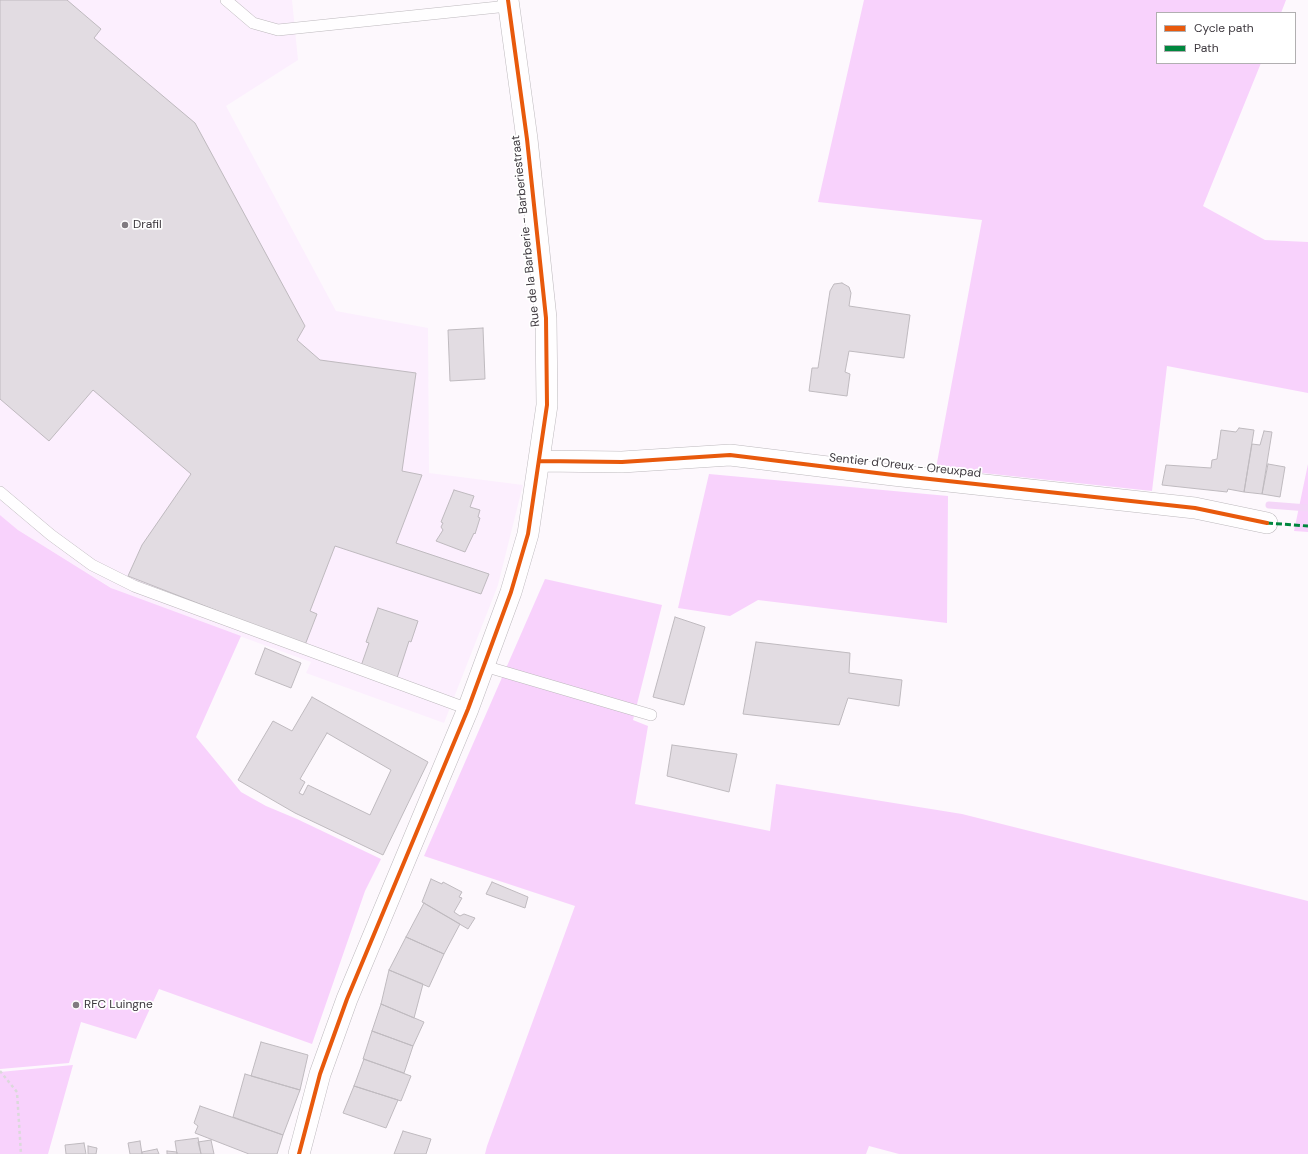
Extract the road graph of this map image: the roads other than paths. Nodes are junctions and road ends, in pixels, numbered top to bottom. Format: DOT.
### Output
graph roads {
  1 [pos="226,0"];
  2 [pos="508,3"];
  3 [pos="540,460"];
  4 [pos="0,492"];
  5 [pos="1267,523"];
  6 [pos="484,666"];
  7 [pos="468,709"];
  8 [pos="651,715"];
  9 [pos="299,1154"];
  1 -- 2 [label="lane"];
  2 -- 3 [label="street, Rue de la Barberie - Barberiestraat"];
  3 -- 5 [label="street, Sentier d'Oreux - Oreuxpad"];
  3 -- 6 [label="street, Rue de la Barberie - Barberiestraat"];
  4 -- 7 [label="lane"];
  6 -- 7 [label="street, Rue de la Barberie - Barberiestraat"];
  6 -- 8 [label="lane"];
  7 -- 9 [label="street, Rue de la Barberie - Barberiestraat"];
}
